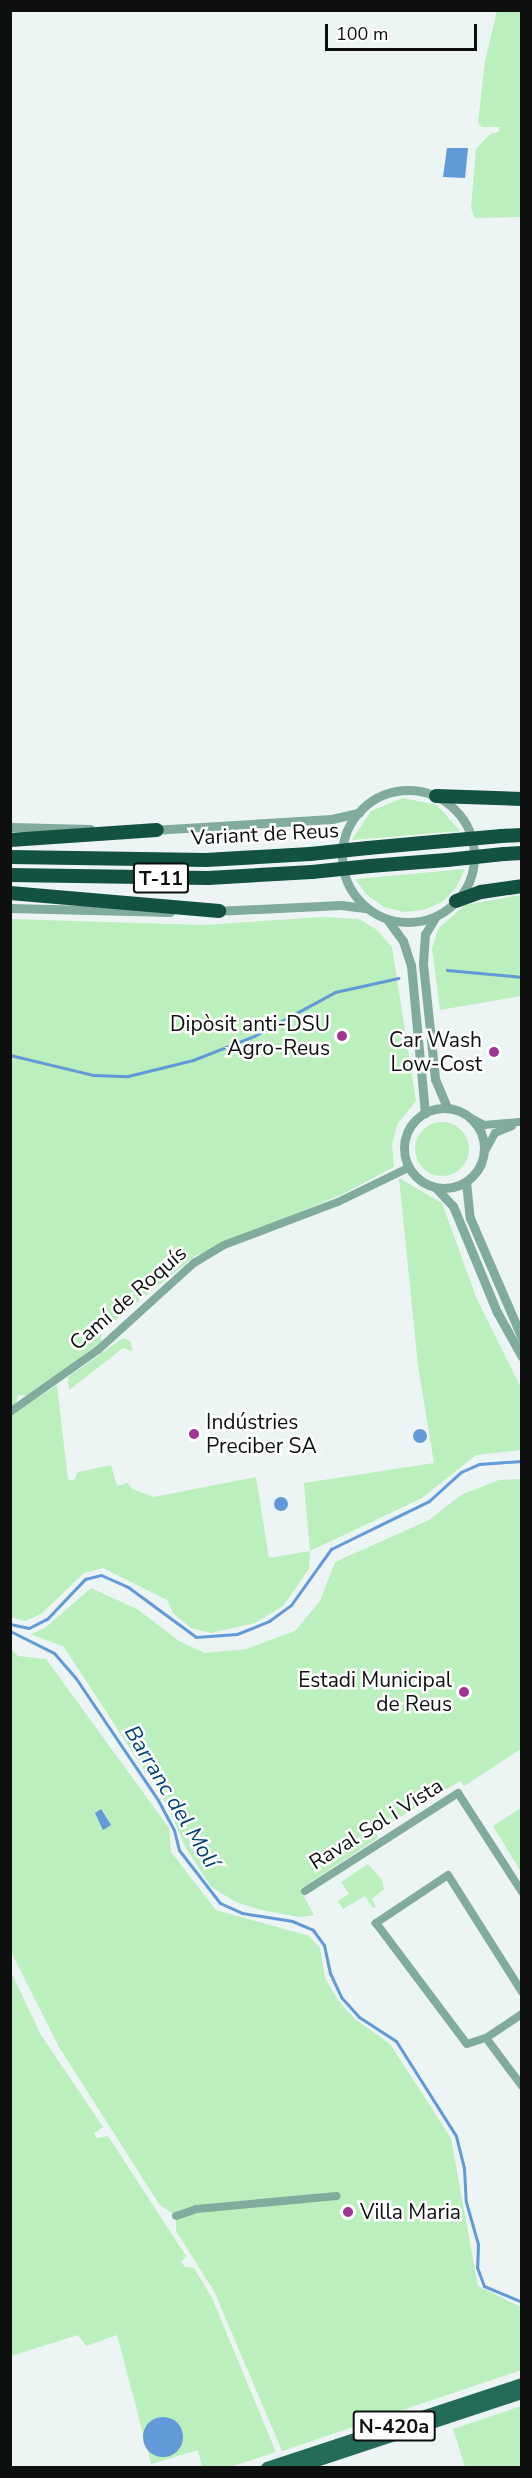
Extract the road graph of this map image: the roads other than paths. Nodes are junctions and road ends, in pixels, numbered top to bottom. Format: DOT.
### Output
graph roads {
  1 [pos="436,796"];
  2 [pos="522,799"];
  3 [pos="359,813"];
  4 [pos="10,827"];
  5 [pos="157,830"];
  6 [pos="522,834"];
  7 [pos="10,840"];
  8 [pos="522,853"];
  9 [pos="10,858"];
  10 [pos="10,875"];
  11 [pos="522,886"];
  12 [pos="10,893"];
  13 [pos="456,901"];
  14 [pos="10,908"];
  15 [pos="367,908"];
  16 [pos="219,911"];
  17 [pos="436,916"];
  18 [pos="385,918"];
  19 [pos="447,1107"];
  20 [pos="425,1113"];
  21 [pos="471,1118"];
  22 [pos="520,1122"];
  23 [pos="483,1154"];
  24 [pos="408,1167"];
  25 [pos="466,1182"];
  26 [pos="436,1188"];
  27 [pos="522,1338"];
  28 [pos="522,1358"];
  29 [pos="10,1412"];
  30 [pos="305,1891"];
  31 [pos="522,1892"];
  32 [pos="522,1992"];
  33 [pos="522,2014"];
  34 [pos="486,2037"];
  35 [pos="522,2086"];
  36 [pos="336,2196"];
  37 [pos="176,2216"];
  38 [pos="522,2384"];
  39 [pos="522,2393"];
  40 [pos="267,2468"];
  41 [pos="295,2468"];
  1 -- 2 [label="highway"];
  1 -- 3 [label="street"];
  1 -- 13 [label="street"];
  3 -- 5 [label="street"];
  3 -- 15 [label="street"];
  4 -- 5 [label="street"];
  5 -- 7 [label="highway"];
  6 -- 9 [label="highway, Variant de Reus / T-11, bridge"];
  8 -- 10 [label="highway, Variant de Reus / T-11, bridge"];
  11 -- 13 [label="highway"];
  12 -- 16 [label="highway"];
  13 -- 17 [label="street"];
  14 -- 16 [label="street"];
  15 -- 16 [label="street"];
  15 -- 18 [label="street"];
  17 -- 18 [label="street"];
  17 -- 19 [label="street"];
  18 -- 20 [label="street"];
  19 -- 20 [label="street"];
  19 -- 21 [label="street"];
  20 -- 24 [label="street"];
  21 -- 22 [label="street"];
  21 -- 23 [label="street"];
  22 -- 23 [label="street"];
  23 -- 25 [label="street"];
  24 -- 26 [label="street"];
  24 -- 29 [label="street, Camí de Roquís"];
  25 -- 26 [label="street"];
  25 -- 27 [label="street"];
  26 -- 28 [label="street"];
  30 -- 31 [label="street, Raval Sol i Vista"];
  32 -- 34 [label="street"];
  33 -- 34 [label="street"];
  34 -- 35 [label="street"];
  36 -- 37 [label="street"];
  38 -- 40 [label="main road, N-420a"];
  39 -- 41 [label="main road, N-420a"];
}
